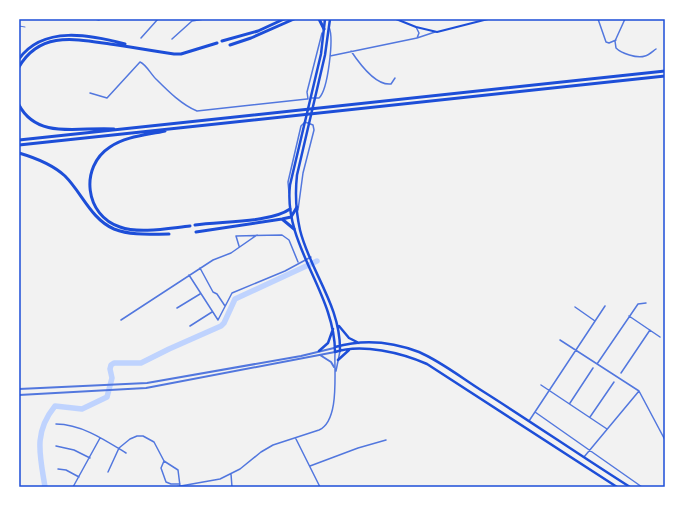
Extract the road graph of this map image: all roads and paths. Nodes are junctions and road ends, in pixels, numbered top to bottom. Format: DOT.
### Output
graph roads {
  1 [pos="95,19"];
  2 [pos="158,19"];
  3 [pos="204,19"];
  4 [pos="284,19"];
  5 [pos="294,19"];
  6 [pos="319,19"];
  7 [pos="325,19"];
  8 [pos="330,19"];
  9 [pos="396,19"];
  10 [pos="488,19"];
  11 [pos="598,19"];
  12 [pos="624,19"];
  13 [pos="99,20"];
  14 [pos="19,26"];
  15 [pos="25,27"];
  16 [pos="416,27"];
  17 [pos="329,28"];
  18 [pos="324,29"];
  19 [pos="437,32"];
  20 [pos="141,38"];
  21 [pos="417,38"];
  22 [pos="172,39"];
  23 [pos="616,40"];
  24 [pos="222,41"];
  25 [pos="217,43"];
  26 [pos="230,45"];
  27 [pos="136,48"];
  28 [pos="656,49"];
  29 [pos="351,51"];
  30 [pos="330,56"];
  31 [pos="19,59"];
  32 [pos="19,67"];
  33 [pos="665,71"];
  34 [pos="665,76"];
  35 [pos="395,78"];
  36 [pos="90,93"];
  37 [pos="307,99"];
  38 [pos="19,105"];
  39 [pos="175,129"];
  40 [pos="121,130"];
  41 [pos="19,140"];
  42 [pos="19,146"];
  43 [pos="19,153"];
  44 [pos="290,197"];
  45 [pos="297,207"];
  46 [pos="290,209"];
  47 [pos="298,213"];
  48 [pos="291,217"];
  49 [pos="282,219"];
  50 [pos="195,225"];
  51 [pos="190,226"];
  52 [pos="294,229"];
  53 [pos="196,232"];
  54 [pos="169,234"];
  55 [pos="257,235"];
  56 [pos="239,246"];
  57 [pos="311,258"];
  58 [pos="306,260"];
  59 [pos="298,262"];
  60 [pos="200,268"];
  61 [pos="189,275"];
  62 [pos="200,294"];
  63 [pos="646,303"];
  64 [pos="225,306"];
  65 [pos="605,306"];
  66 [pos="575,307"];
  67 [pos="177,308"];
  68 [pos="212,312"];
  69 [pos="630,316"];
  70 [pos="121,320"];
  71 [pos="595,321"];
  72 [pos="337,324"];
  73 [pos="190,326"];
  74 [pos="333,328"];
  75 [pos="650,330"];
  76 [pos="660,337"];
  77 [pos="560,340"];
  78 [pos="360,343"];
  79 [pos="340,346"];
  80 [pos="336,347"];
  81 [pos="350,350"];
  82 [pos="576,350"];
  83 [pos="319,351"];
  84 [pos="340,351"];
  85 [pos="336,352"];
  86 [pos="320,355"];
  87 [pos="338,360"];
  88 [pos="596,364"];
  89 [pos="334,367"];
  90 [pos="593,368"];
  91 [pos="335,373"];
  92 [pos="621,373"];
  93 [pos="614,382"];
  94 [pos="541,385"];
  95 [pos="19,389"];
  96 [pos="549,390"];
  97 [pos="639,391"];
  98 [pos="19,396"];
  99 [pos="570,403"];
  100 [pos="535,412"];
  101 [pos="590,417"];
  102 [pos="529,421"];
  103 [pos="56,424"];
  104 [pos="607,430"];
  105 [pos="100,438"];
  106 [pos="296,439"];
  107 [pos="386,440"];
  108 [pos="665,440"];
  109 [pos="56,446"];
  110 [pos="119,448"];
  111 [pos="590,450"];
  112 [pos="126,453"];
  113 [pos="90,458"];
  114 [pos="584,458"];
  115 [pos="164,461"];
  116 [pos="310,466"];
  117 [pos="58,469"];
  118 [pos="108,472"];
  119 [pos="231,474"];
  120 [pos="79,477"];
  121 [pos="180,485"];
  122 [pos="73,487"];
  123 [pos="175,487"];
  124 [pos="232,487"];
  125 [pos="320,487"];
  126 [pos="617,487"];
  127 [pos="630,487"];
  128 [pos="642,487"];
  1 -- 13 [label="street"];
  2 -- 20 [label="street"];
  3 -- 22 [label="street"];
  4 -- 24 [label="highway"];
  5 -- 26 [label="highway"];
  6 -- 18 [label="highway"];
  7 -- 18 [label="main road"];
  8 -- 17 [label="main road"];
  9 -- 16 [label="main road"];
  10 -- 19 [label="main road"];
  11 -- 23 [label="street"];
  12 -- 23 [label="street"];
  14 -- 15 [label="lane"];
  16 -- 19 [label="main road"];
  16 -- 21 [label="street"];
  17 -- 30 [label="street"];
  17 -- 45 [label="main road"];
  18 -- 37 [label="street"];
  18 -- 44 [label="main road"];
  19 -- 21 [label="street"];
  21 -- 29 [label="street"];
  23 -- 28 [label="street"];
  25 -- 27 [label="highway"];
  27 -- 31 [label="highway"];
  27 -- 32 [label="highway"];
  29 -- 30 [label="street"];
  29 -- 35 [label="street"];
  30 -- 37 [label="street"];
  33 -- 40 [label="highway"];
  34 -- 39 [label="highway"];
  36 -- 37 [label="street"];
  38 -- 40 [label="highway"];
  39 -- 42 [label="highway"];
  39 -- 51 [label="highway"];
  40 -- 41 [label="highway"];
  43 -- 54 [label="highway"];
  44 -- 46 [label="main road"];
  44 -- 47 [label="street"];
  45 -- 47 [label="main road"];
  45 -- 48 [label="highway"];
  46 -- 48 [label="main road"];
  46 -- 50 [label="highway"];
  47 -- 57 [label="main road"];
  48 -- 49 [label="highway"];
  48 -- 52 [label="main road"];
  49 -- 52 [label="highway"];
  49 -- 53 [label="highway"];
  52 -- 58 [label="main road"];
  55 -- 56 [label="street"];
  55 -- 56 [label="street"];
  55 -- 59 [label="street"];
  56 -- 60 [label="street"];
  57 -- 58 [label="street"];
  57 -- 72 [label="main road"];
  58 -- 59 [label="street"];
  58 -- 74 [label="main road"];
  59 -- 64 [label="street"];
  60 -- 61 [label="street"];
  60 -- 64 [label="street"];
  61 -- 62 [label="street"];
  61 -- 70 [label="street"];
  62 -- 67 [label="street"];
  62 -- 68 [label="street"];
  63 -- 69 [label="street"];
  64 -- 68 [label="street"];
  65 -- 71 [label="street"];
  66 -- 71 [label="street"];
  68 -- 73 [label="street"];
  69 -- 75 [label="street"];
  69 -- 88 [label="street"];
  71 -- 82 [label="street"];
  72 -- 78 [label="main road"];
  72 -- 79 [label="main road"];
  74 -- 80 [label="main road"];
  74 -- 83 [label="main road"];
  75 -- 76 [label="street"];
  75 -- 92 [label="street"];
  77 -- 82 [label="street"];
  78 -- 79 [label="main road"];
  78 -- 102 [label="main road"];
  79 -- 80 [label="main road"];
  79 -- 84 [label="main road"];
  80 -- 83 [label="street"];
  80 -- 85 [label="main road"];
  81 -- 84 [label="main road"];
  81 -- 87 [label="main road"];
  81 -- 126 [label="main road"];
  82 -- 88 [label="street"];
  82 -- 96 [label="street"];
  83 -- 95 [label="street"];
  84 -- 85 [label="main road"];
  84 -- 87 [label="street"];
  85 -- 86 [label="street"];
  85 -- 89 [label="street"];
  86 -- 89 [label="street"];
  86 -- 98 [label="street"];
  87 -- 91 [label="street"];
  88 -- 97 [label="street"];
  89 -- 91 [label="street"];
  90 -- 99 [label="street"];
  91 -- 106 [label="street"];
  93 -- 101 [label="street"];
  94 -- 96 [label="street"];
  96 -- 99 [label="street"];
  96 -- 100 [label="street"];
  97 -- 104 [label="street"];
  97 -- 108 [label="street"];
  99 -- 101 [label="street"];
  100 -- 102 [label="street"];
  100 -- 111 [label="street"];
  101 -- 104 [label="street"];
  102 -- 114 [label="main road"];
  103 -- 105 [label="street"];
  104 -- 111 [label="street"];
  105 -- 110 [label="street"];
  105 -- 113 [label="street"];
  106 -- 116 [label="street"];
  106 -- 119 [label="street"];
  107 -- 116 [label="street"];
  109 -- 113 [label="street"];
  110 -- 112 [label="street"];
  110 -- 115 [label="street"];
  110 -- 118 [label="street"];
  111 -- 114 [label="street"];
  111 -- 128 [label="street"];
  113 -- 120 [label="street"];
  114 -- 127 [label="main road"];
  115 -- 121 [label="street"];
  115 -- 121 [label="street"];
  116 -- 125 [label="street"];
  117 -- 120 [label="street"];
  119 -- 121 [label="street"];
  119 -- 124 [label="street"];
  120 -- 122 [label="street"];
  121 -- 123 [label="street"];
}
